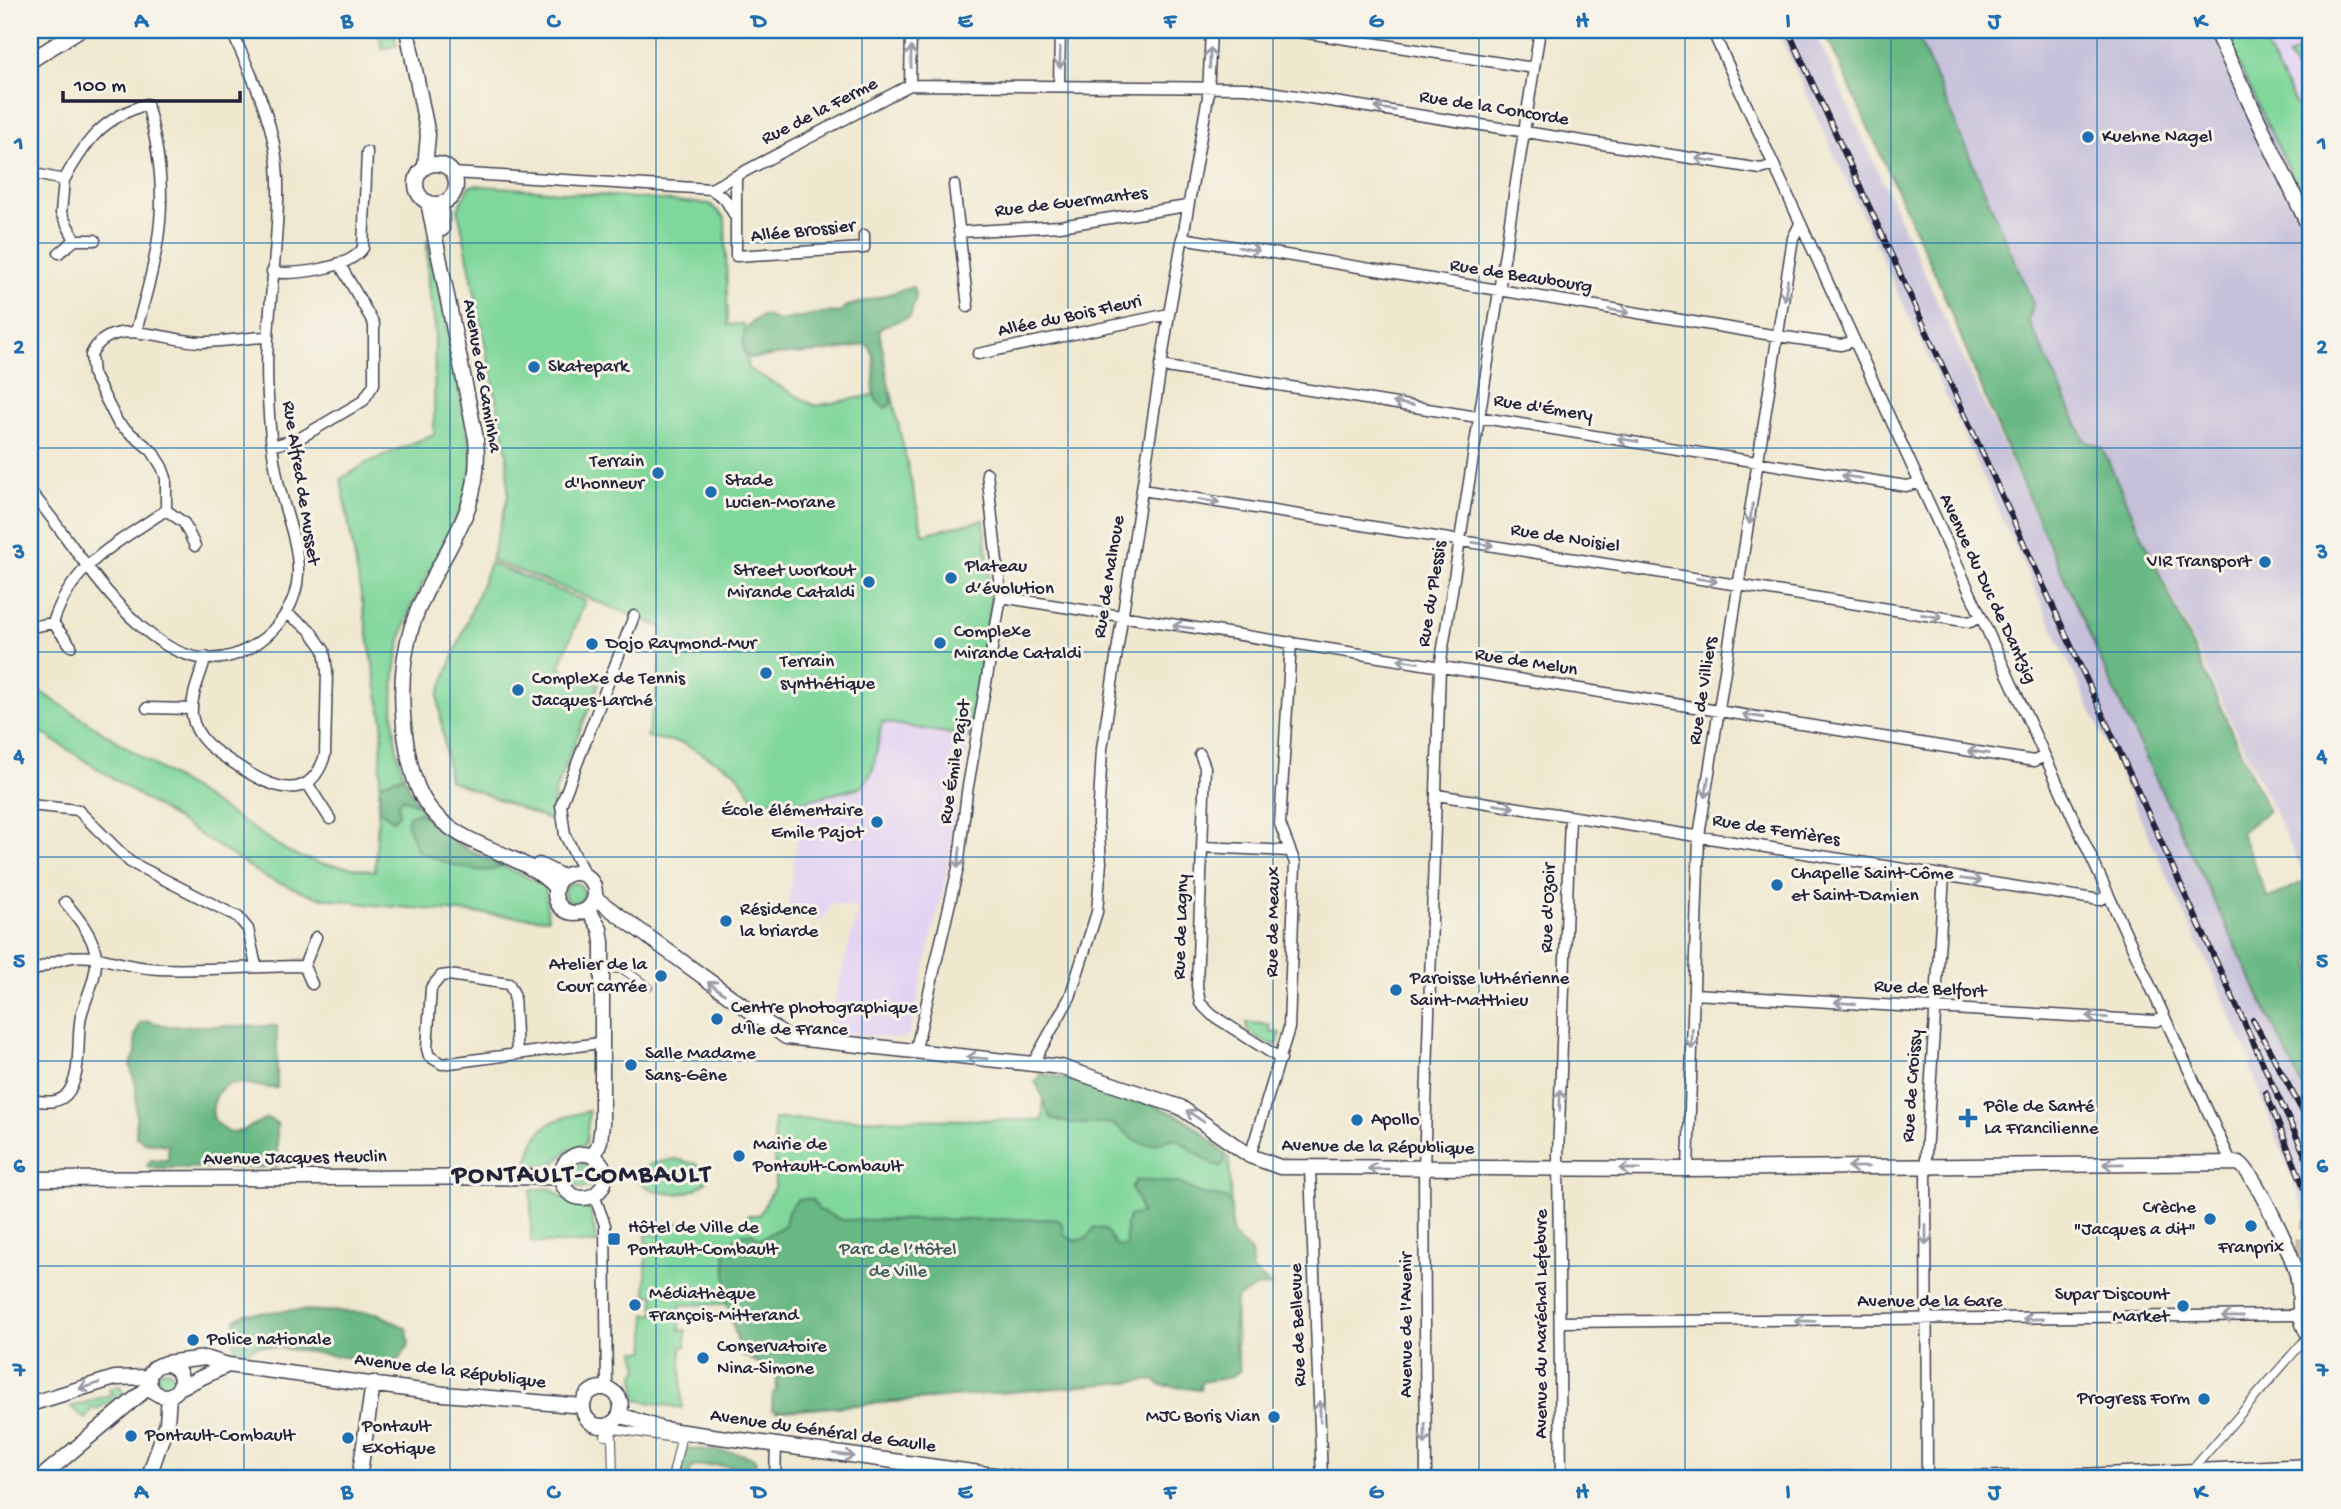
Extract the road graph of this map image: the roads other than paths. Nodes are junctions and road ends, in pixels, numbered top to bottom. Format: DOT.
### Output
graph roads {
  1 [pos="79,30"];
  2 [pos="231,30"];
  3 [pos="407,30"];
  4 [pos="911,30"];
  5 [pos="1060,30"];
  6 [pos="1212,30"];
  7 [pos="1288,30"];
  8 [pos="1540,30"];
  9 [pos="1712,30"];
  10 [pos="2215,30"];
  11 [pos="30,61"];
  12 [pos="1534,68"];
  13 [pos="910,85"];
  14 [pos="1059,85"];
  15 [pos="1209,86"];
  16 [pos="1523,131"];
  17 [pos="428,135"];
  18 [pos="367,152"];
  19 [pos="1773,165"];
  20 [pos="425,167"];
  21 [pos="448,169"];
  22 [pos="30,173"];
  23 [pos="736,177"];
  24 [pos="64,180"];
  25 [pos="954,185"];
  26 [pos="711,189"];
  27 [pos="435,202"];
  28 [pos="1187,206"];
  29 [pos="736,216"];
  30 [pos="1800,224"];
  31 [pos="2311,231"];
  32 [pos="959,232"];
  33 [pos="864,235"];
  34 [pos="1182,238"];
  35 [pos="75,240"];
  36 [pos="95,240"];
  37 [pos="59,253"];
  38 [pos="339,263"];
  39 [pos="272,272"];
  40 [pos="1499,292"];
  41 [pos="968,307"];
  42 [pos="1169,314"];
  43 [pos="136,331"];
  44 [pos="1778,336"];
  45 [pos="266,337"];
  46 [pos="1854,341"];
  47 [pos="978,354"];
  48 [pos="1160,366"];
  49 [pos="1479,416"];
  50 [pos="272,446"];
  51 [pos="1760,462"];
  52 [pos="987,473"];
  53 [pos="1919,483"];
  54 [pos="1142,490"];
  55 [pos="30,491"];
  56 [pos="166,510"];
  57 [pos="1459,540"];
  58 [pos="195,546"];
  59 [pos="87,565"];
  60 [pos="1739,585"];
  61 [pos="1001,597"];
  62 [pos="286,613"];
  63 [pos="634,616"];
  64 [pos="1981,617"];
  65 [pos="1121,618"];
  66 [pos="52,623"];
  67 [pos="36,626"];
  68 [pos="1291,642"];
  69 [pos="71,646"];
  70 [pos="206,657"];
  71 [pos="1440,667"];
  72 [pos="148,708"];
  73 [pos="192,709"];
  74 [pos="1719,711"];
  75 [pos="1200,754"];
  76 [pos="2045,756"];
  77 [pos="307,783"];
  78 [pos="1437,795"];
  79 [pos="30,805"];
  80 [pos="1570,817"];
  81 [pos="330,819"];
  82 [pos="1699,836"];
  83 [pos="1203,847"];
  84 [pos="1290,851"];
  85 [pos="585,875"];
  86 [pos="1944,876"];
  87 [pos="559,882"];
  88 [pos="2108,895"];
  89 [pos="65,902"];
  90 [pos="591,904"];
  91 [pos="316,937"];
  92 [pos="97,956"];
  93 [pos="304,965"];
  94 [pos="256,966"];
  95 [pos="601,968"];
  96 [pos="30,973"];
  97 [pos="312,984"];
  98 [pos="648,987"];
  99 [pos="1694,994"];
  100 [pos="1936,1008"];
  101 [pos="2164,1017"];
  102 [pos="600,1044"];
  103 [pos="915,1053"];
  104 [pos="517,1054"];
  105 [pos="1281,1059"];
  106 [pos="1032,1063"];
  107 [pos="30,1100"];
  108 [pos="594,1157"];
  109 [pos="1250,1157"];
  110 [pos="2231,1162"];
  111 [pos="1926,1167"];
  112 [pos="1559,1168"];
  113 [pos="1310,1169"];
  114 [pos="1688,1169"];
  115 [pos="1424,1170"];
  116 [pos="561,1177"];
  117 [pos="30,1179"];
  118 [pos="594,1195"];
  119 [pos="2300,1315"];
  120 [pos="1926,1320"];
  121 [pos="1560,1322"];
  122 [pos="2310,1336"];
  123 [pos="165,1363"];
  124 [pos="228,1365"];
  125 [pos="149,1381"];
  126 [pos="373,1383"];
  127 [pos="607,1388"];
  128 [pos="174,1392"];
  129 [pos="30,1404"];
  130 [pos="583,1405"];
  131 [pos="620,1415"];
  132 [pos="776,1445"];
  133 [pos="2311,1466"];
  134 [pos="2190,1473"];
  135 [pos="39,1479"];
  136 [pos="148,1479"];
  137 [pos="359,1479"];
  138 [pos="613,1479"];
  139 [pos="672,1479"];
  140 [pos="775,1479"];
  141 [pos="1023,1479"];
  142 [pos="1322,1479"];
  143 [pos="1426,1479"];
  144 [pos="1561,1479"];
  145 [pos="1783,1479"];
  146 [pos="1927,1479"];
  1 -- 11 [label="street"];
  2 -- 39 [label="street, Rue Alfred de Musset"];
  3 -- 17 [label="street"];
  13 -- 4 [label="street, one-way"];
  5 -- 14 [label="street, one-way"];
  15 -- 6 [label="street, Rue de Malnoue, one-way"];
  7 -- 12 [label="street"];
  8 -- 12 [label="street, Rue du Plessis"];
  9 -- 19 [label="street, Avenue du Duc de Dantzig"];
  10 -- 31 [label="street"];
  12 -- 16 [label="street, Rue du Plessis"];
  13 -- 14 [label="street, Rue de la Ferme"];
  13 -- 23 [label="street, Rue de la Ferme"];
  14 -- 15 [label="street, Rue de la Ferme"];
  16 -- 15 [label="street, Rue de la Concorde, one-way"];
  15 -- 28 [label="street, Rue de Malnoue"];
  19 -- 16 [label="street, Rue de la Concorde, one-way"];
  16 -- 40 [label="street, Rue du Plessis"];
  17 -- 20 [label="street"];
  17 -- 21 [label="street"];
  18 -- 38 [label="street"];
  19 -- 30 [label="street, Avenue du Duc de Dantzig"];
  20 -- 21 [label="street"];
  20 -- 27 [label="street"];
  21 -- 26 [label="street, Rue de la Ferme"];
  21 -- 27 [label="street"];
  22 -- 24 [label="street"];
  23 -- 26 [label="street, Rue de la Ferme"];
  23 -- 29 [label="street"];
  24 -- 35 [label="street"];
  24 -- 43 [label="street"];
  25 -- 32 [label="street"];
  26 -- 29 [label="street"];
  27 -- 87 [label="street, Avenue de Caminha"];
  28 -- 32 [label="street, Rue de Guermantes"];
  28 -- 34 [label="street, Rue de Malnoue"];
  29 -- 33 [label="street, Allée Brossier"];
  30 -- 44 [label="street, Rue de Villiers, one-way"];
  30 -- 46 [label="street, Avenue du Duc de Dantzig"];
  32 -- 41 [label="street"];
  34 -- 40 [label="street, Rue de Beaubourg, one-way"];
  34 -- 42 [label="street, Rue de Malnoue"];
  35 -- 36 [label="street"];
  35 -- 37 [label="street"];
  38 -- 39 [label="street"];
  38 -- 50 [label="street"];
  39 -- 45 [label="street, Rue Alfred de Musset"];
  40 -- 44 [label="street, Rue de Beaubourg, one-way"];
  40 -- 49 [label="street, Rue du Plessis"];
  42 -- 47 [label="street, Allée du Bois Fleuri"];
  42 -- 48 [label="street, Rue de Malnoue"];
  43 -- 45 [label="street"];
  43 -- 56 [label="street"];
  44 -- 46 [label="street, Rue de Beaubourg"];
  44 -- 51 [label="street, Rue de Villiers"];
  45 -- 50 [label="street, Rue Alfred de Musset"];
  46 -- 53 [label="street, Avenue du Duc de Dantzig"];
  49 -- 48 [label="street, Rue d'Émery, one-way"];
  48 -- 54 [label="street, Rue de Malnoue"];
  51 -- 49 [label="street, Rue d'Émery, one-way"];
  49 -- 57 [label="street, Rue du Plessis"];
  50 -- 62 [label="street, Rue Alfred de Musset"];
  53 -- 51 [label="street, Rue d'Émery, one-way"];
  51 -- 60 [label="street, Rue de Villiers, one-way"];
  52 -- 61 [label="street, Rue Émile Pajot"];
  53 -- 64 [label="street, Avenue du Duc de Dantzig"];
  54 -- 57 [label="street, Rue de Noisiel, one-way"];
  54 -- 65 [label="street, Rue de Malnoue"];
  55 -- 59 [label="street, Rue Alfred de Musset"];
  56 -- 58 [label="street"];
  56 -- 59 [label="street"];
  57 -- 60 [label="street, Rue de Noisiel, one-way"];
  57 -- 71 [label="street, Rue du Plessis"];
  59 -- 66 [label="street"];
  59 -- 70 [label="street, Rue Alfred de Musset"];
  60 -- 64 [label="street, Rue de Noisiel, one-way"];
  60 -- 74 [label="street, Rue de Villiers"];
  61 -- 65 [label="street, Rue de Melun"];
  61 -- 103 [label="street, Rue Émile Pajot, one-way"];
  62 -- 70 [label="street, Rue Alfred de Musset"];
  62 -- 77 [label="street"];
  63 -- 85 [label="street"];
  64 -- 76 [label="street, Avenue du Duc de Dantzig"];
  68 -- 65 [label="street, Rue de Melun, one-way"];
  65 -- 106 [label="street, Rue de Malnoue"];
  66 -- 67 [label="street"];
  66 -- 69 [label="street"];
  71 -- 68 [label="street, Rue de Melun, one-way"];
  68 -- 84 [label="street, Rue de Meaux"];
  70 -- 73 [label="street"];
  71 -- 74 [label="street, Rue de Melun"];
  71 -- 78 [label="street, Rue du Plessis"];
  72 -- 73 [label="street"];
  73 -- 77 [label="street"];
  76 -- 74 [label="street, Rue de Melun, one-way"];
  74 -- 82 [label="street, Rue de Villiers, one-way"];
  75 -- 83 [label="street, Rue de Lagny"];
  76 -- 88 [label="street, Avenue du Duc de Dantzig"];
  77 -- 81 [label="street"];
  78 -- 80 [label="street, Rue de Ferrières, one-way"];
  78 -- 115 [label="street, Rue du Plessis"];
  79 -- 94 [label="street"];
  80 -- 82 [label="street, Rue de Ferrières"];
  112 -- 80 [label="street, Rue d'Ozoir, one-way"];
  82 -- 86 [label="street, Rue de Ferrières"];
  82 -- 99 [label="street, Rue de Villiers"];
  83 -- 84 [label="street"];
  83 -- 105 [label="street, Rue de Lagny"];
  84 -- 105 [label="street, Rue de Meaux"];
  85 -- 87 [label="street"];
  85 -- 90 [label="street"];
  86 -- 88 [label="street, Rue de Ferrières, one-way"];
  86 -- 100 [label="street, Rue de Croissy"];
  87 -- 90 [label="street"];
  88 -- 101 [label="street, Avenue du Duc de Dantzig"];
  89 -- 92 [label="street"];
  90 -- 95 [label="street"];
  103 -- 90 [label="street, Avenue de la République, one-way"];
  91 -- 93 [label="street"];
  92 -- 94 [label="street"];
  92 -- 96 [label="street"];
  92 -- 107 [label="street"];
  93 -- 94 [label="street"];
  93 -- 97 [label="street"];
  95 -- 98 [label="street"];
  95 -- 102 [label="street"];
  100 -- 99 [label="street, Rue de Belfort, one-way"];
  99 -- 114 [label="street, Rue de Villiers, one-way"];
  101 -- 100 [label="street, Rue de Belfort, one-way"];
  100 -- 111 [label="street, Rue de Croissy"];
  101 -- 110 [label="street, Avenue du Duc de Dantzig"];
  102 -- 104 [label="street"];
  102 -- 108 [label="street"];
  106 -- 103 [label="street, Avenue de la République, one-way"];
  104 -- 104 [label="street"];
  105 -- 109 [label="street, Rue de Meaux"];
  109 -- 106 [label="street, Avenue de la République, one-way"];
  108 -- 116 [label="street"];
  108 -- 118 [label="street"];
  109 -- 113 [label="street, Avenue de la République"];
  110 -- 111 [label="street, Avenue de la République, one-way"];
  110 -- 119 [label="street"];
  111 -- 114 [label="street, Avenue de la République, one-way"];
  111 -- 120 [label="street, Rue de Croissy, one-way"];
  114 -- 112 [label="street, Avenue de la République, one-way"];
  112 -- 115 [label="street, Avenue de la République"];
  112 -- 121 [label="street, Avenue du Maréchal Lefebvre"];
  115 -- 113 [label="street, Avenue de la République, one-way"];
  142 -- 113 [label="street, Rue de Bellevue, one-way"];
  115 -- 143 [label="street, Avenue de l'Avenir, one-way"];
  116 -- 117 [label="street, Avenue Jacques Heuclin"];
  116 -- 118 [label="street"];
  118 -- 127 [label="street"];
  119 -- 120 [label="street, Avenue de la Gare, one-way"];
  119 -- 122 [label="street"];
  120 -- 121 [label="street, Avenue de la Gare, one-way"];
  120 -- 146 [label="street, Rue de Croissy"];
  121 -- 144 [label="street, Avenue du Maréchal Lefebvre"];
  122 -- 134 [label="street"];
  123 -- 124 [label="street, Avenue de la République"];
  123 -- 125 [label="street"];
  123 -- 128 [label="street"];
  124 -- 126 [label="street, Avenue de la République"];
  124 -- 128 [label="street"];
  125 -- 128 [label="street"];
  125 -- 129 [label="street, one-way"];
  125 -- 135 [label="street"];
  126 -- 130 [label="street, Avenue de la République"];
  126 -- 137 [label="street"];
  127 -- 130 [label="street"];
  127 -- 131 [label="street"];
  128 -- 136 [label="street"];
  130 -- 131 [label="street"];
  131 -- 132 [label="street, Avenue du Général de Gaulle"];
  132 -- 140 [label="street"];
  132 -- 141 [label="street, Avenue du Général de Gaulle, one-way"];
  133 -- 134 [label="street"];
  134 -- 146 [label="street"];
  138 -- 139 [label="street"];
  145 -- 146 [label="street"];
}
